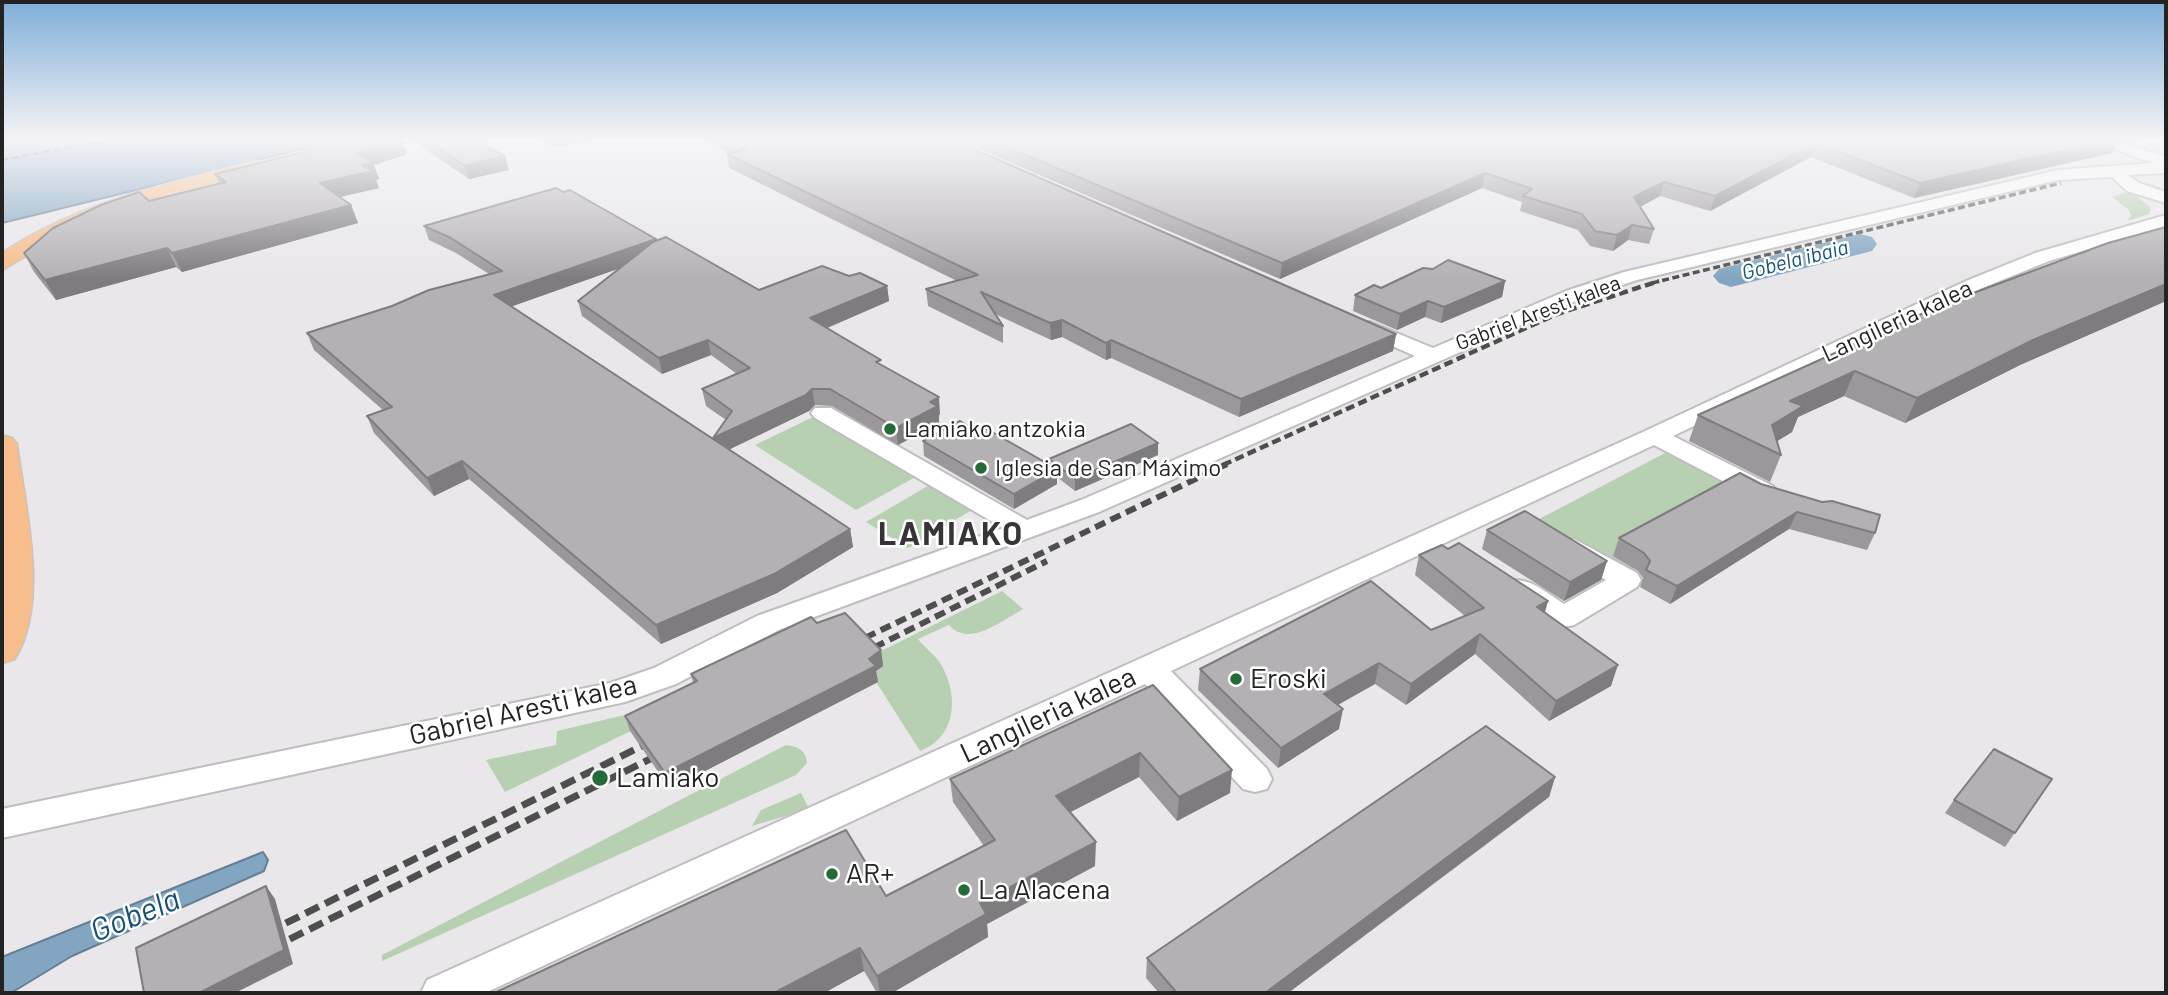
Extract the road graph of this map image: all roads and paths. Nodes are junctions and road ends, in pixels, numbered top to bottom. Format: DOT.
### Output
graph roads {
  1 [pos="186,185"];
  2 [pos="2011,185"];
  3 [pos="2139,185"];
  4 [pos="2147,193"];
  5 [pos="2166,198"];
  6 [pos="2157,223"];
  7 [pos="2,263"];
  8 [pos="1347,318"];
  9 [pos="1431,355"];
  10 [pos="823,413"];
  11 [pos="1654,436"];
  12 [pos="925,443"];
  13 [pos="2,444"];
  14 [pos="897,458"];
  15 [pos="1790,501"];
  16 [pos="1504,505"];
  17 [pos="1023,529"];
  18 [pos="1495,573"];
  19 [pos="2,650"];
  20 [pos="1149,668"];
  21 [pos="1255,779"];
  22 [pos="2,824"];
  23 [pos="442,993"];
  1 -- 7 [label="main road"];
  2 -- 9 [label="street, Gabriel Aresti kalea"];
  3 -- 4 [label="street"];
  4 -- 5 [label="street"];
  4 -- 6 [label="street, Langileria kalea"];
  6 -- 11 [label="street, Langileria kalea"];
  8 -- 9 [label="street"];
  9 -- 17 [label="street, Gabriel Aresti kalea"];
  10 -- 14 [label="street"];
  11 -- 15 [label="street"];
  11 -- 16 [label="street, Langileria kalea"];
  12 -- 14 [label="street"];
  13 -- 19 [label="main road"];
  14 -- 17 [label="street"];
  16 -- 18 [label="street"];
  16 -- 20 [label="street, Langileria kalea"];
  17 -- 22 [label="street, Gabriel Aresti kalea"];
  20 -- 21 [label="street"];
  20 -- 23 [label="street, Langileria kalea"];
}
